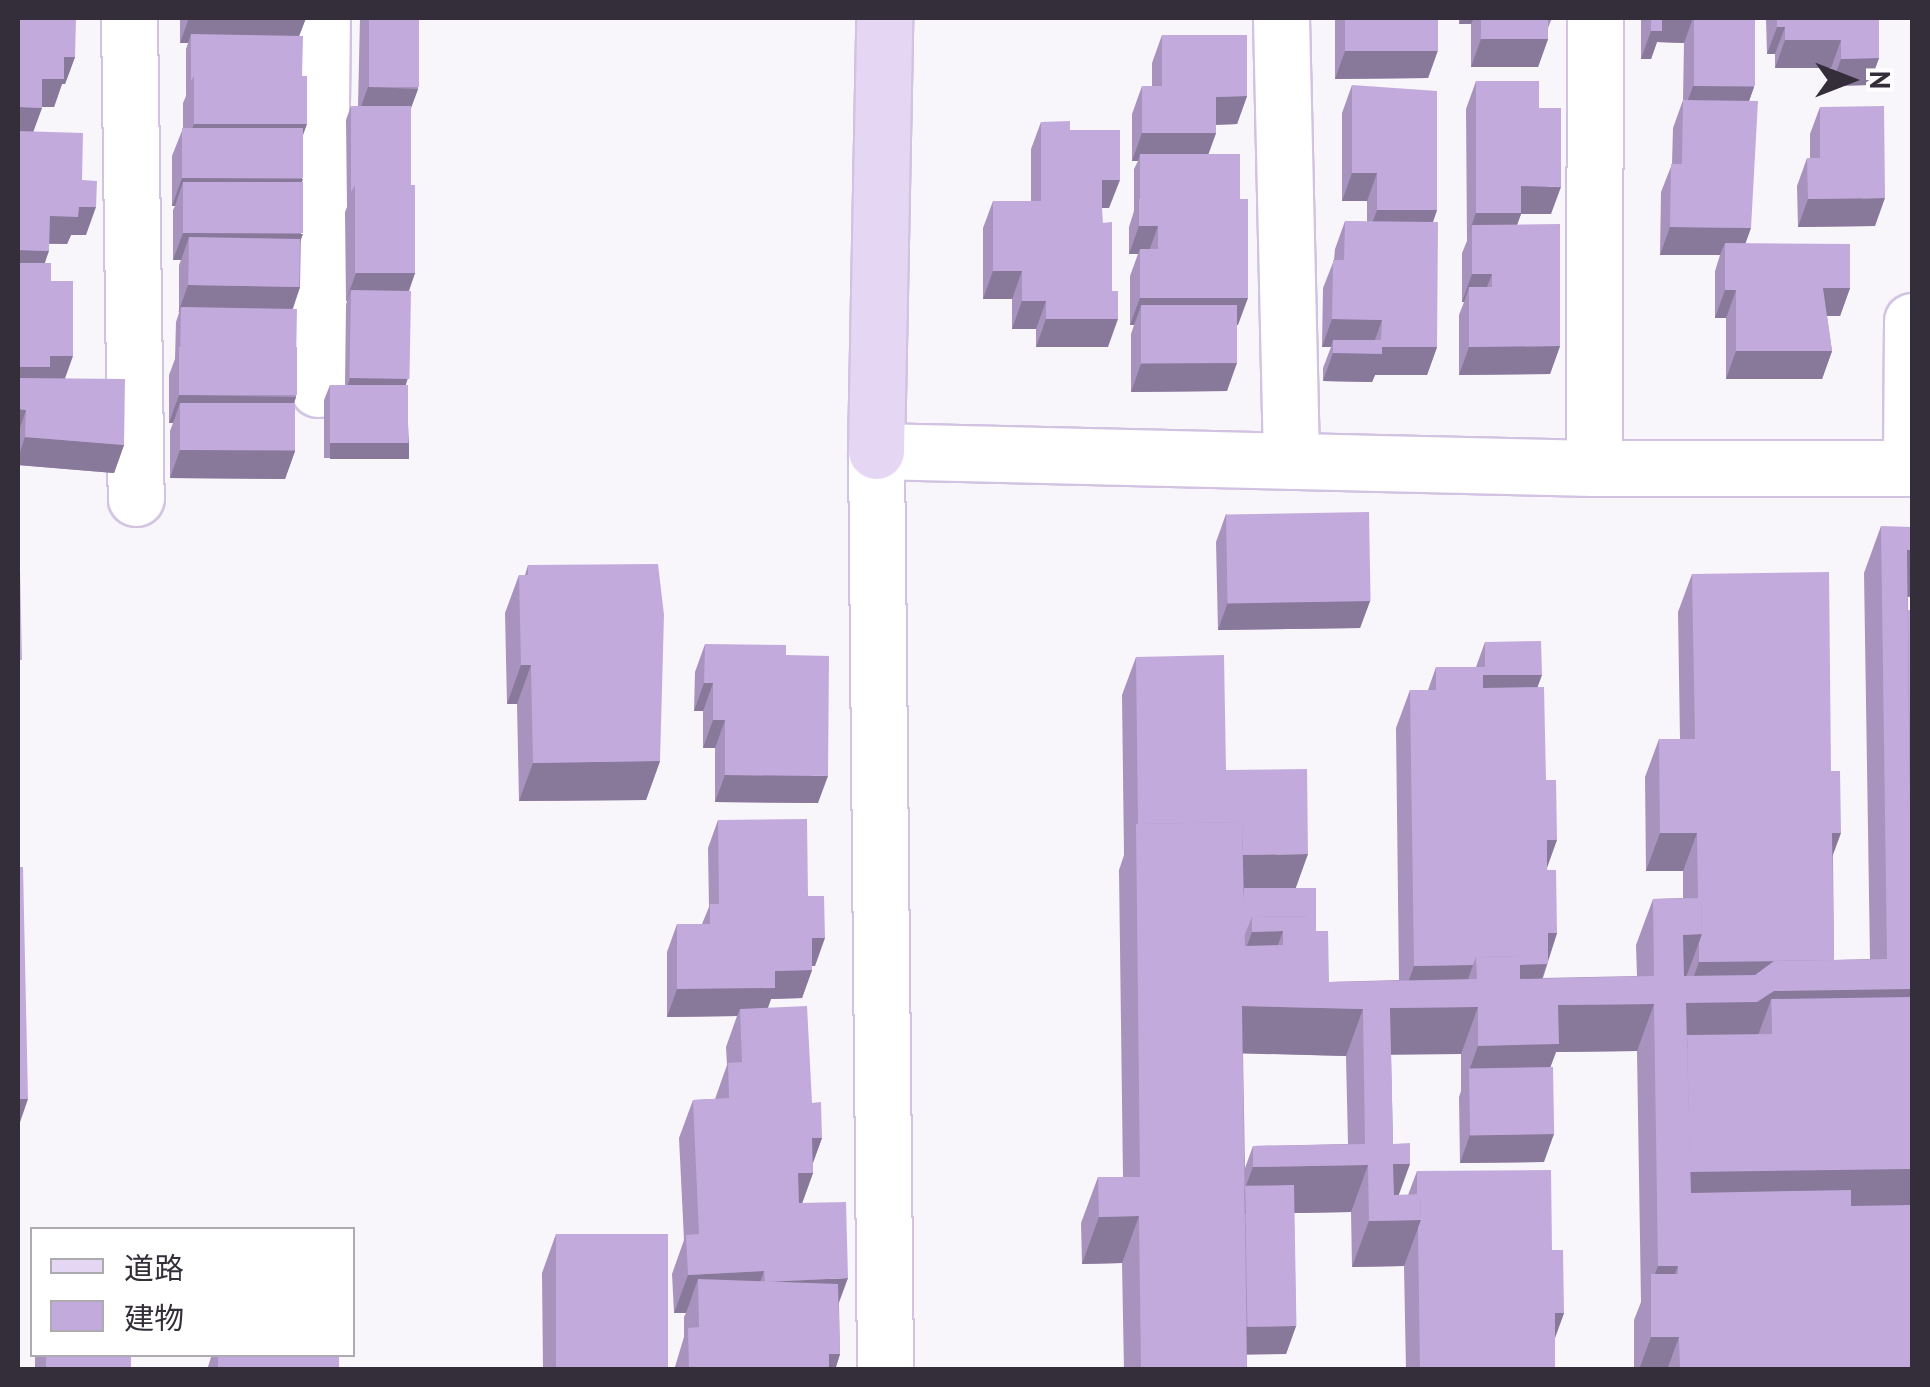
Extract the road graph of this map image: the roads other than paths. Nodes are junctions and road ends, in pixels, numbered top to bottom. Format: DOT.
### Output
graph roads {
  1 [pos="129,18"];
  2 [pos="322,18"];
  3 [pos="884,18"];
  4 [pos="1281,18"];
  5 [pos="1595,18"];
  6 [pos="1912,321"];
  7 [pos="318,389"];
  8 [pos="876,452"];
  9 [pos="1292,461"];
  10 [pos="1594,468"];
  11 [pos="1912,468"];
  12 [pos="136,498"];
  13 [pos="885,1370"];
  1 -- 12 [label="street"];
  2 -- 7 [label="street"];
  3 -- 8 [label="street"];
  4 -- 9 [label="street"];
  5 -- 10 [label="street"];
  6 -- 11 [label="street"];
  8 -- 9 [label="street"];
  8 -- 13 [label="street"];
  9 -- 10 [label="street"];
  10 -- 11 [label="street"];
}
